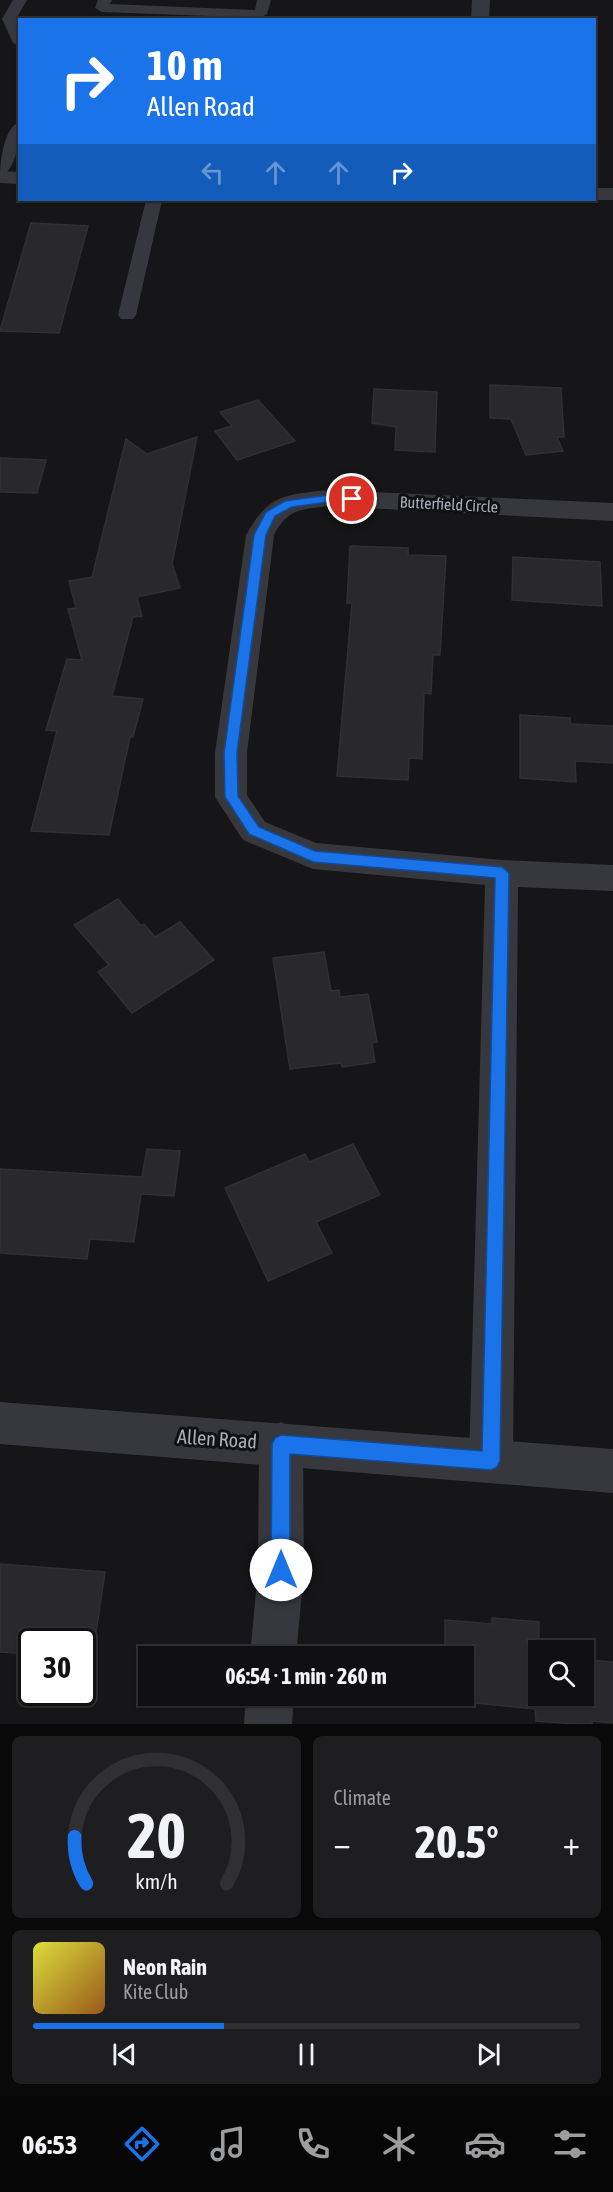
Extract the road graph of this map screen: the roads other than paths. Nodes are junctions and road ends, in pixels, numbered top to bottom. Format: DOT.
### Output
graph roads {
  1 [pos="20,0"];
  2 [pos="264,0"];
  3 [pos="481,0"];
  4 [pos="102,9"];
  5 [pos="480,18"];
  6 [pos="18,39"];
  7 [pos="18,130"];
  8 [pos="0,171"];
  9 [pos="0,177"];
  10 [pos="18,178"];
  11 [pos="596,194"];
  12 [pos="613,194"];
  13 [pos="154,201"];
  14 [pos="128,315"];
  15 [pos="613,512"];
  16 [pos="502,873"];
  17 [pos="613,878"];
  18 [pos="0,1423"];
  19 [pos="281,1444"];
  20 [pos="491,1461"];
  21 [pos="613,1471"];
  22 [pos="274,1646"];
  23 [pos="269,1706"];
  24 [pos="268,1724"];
  1 -- 6 [label="lane"];
  2 -- 4 [label="lane"];
  3 -- 5 [label="street"];
  7 -- 8 [label="lane"];
  9 -- 10 [label="street"];
  11 -- 12 [label="street"];
  13 -- 14 [label="lane"];
  15 -- 16 [label="street, Butterfield Circle"];
  16 -- 17 [label="street, Butterfield Circle"];
  16 -- 20 [label="street"];
  18 -- 19 [label="street, Allen Road"];
  19 -- 20 [label="street, Allen Road"];
  19 -- 22 [label="street"];
  20 -- 21 [label="street, Allen Road"];
  23 -- 24 [label="street"];
}
